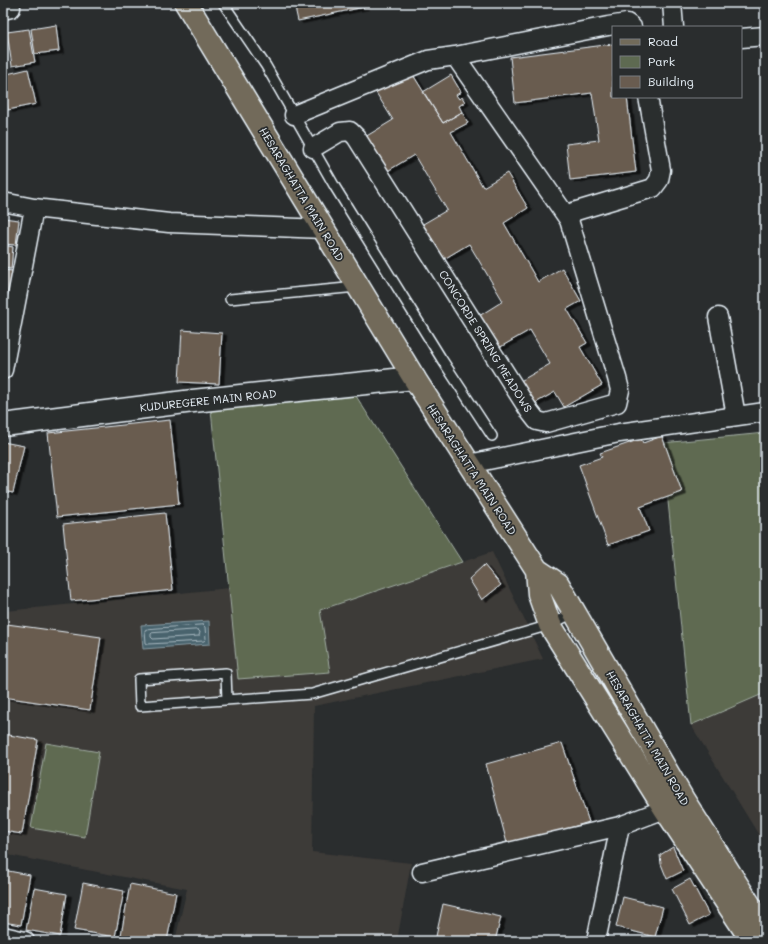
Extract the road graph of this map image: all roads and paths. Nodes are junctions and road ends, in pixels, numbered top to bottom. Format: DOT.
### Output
graph roads {
  1 [pos="186,3"];
  2 [pos="224,3"];
  3 [pos="672,3"];
  4 [pos="631,26"];
  5 [pos="674,26"];
  6 [pos="765,36"];
  7 [pos="742,38"];
  8 [pos="455,56"];
  9 [pos="648,98"];
  10 [pos="294,115"];
  11 [pos="312,148"];
  12 [pos="3,202"];
  13 [pos="34,208"];
  14 [pos="570,220"];
  15 [pos="323,229"];
  16 [pos="358,286"];
  17 [pos="230,299"];
  18 [pos="718,317"];
  19 [pos="3,370"];
  20 [pos="414,378"];
  21 [pos="765,412"];
  22 [pos="736,416"];
  23 [pos="3,425"];
  24 [pos="492,436"];
  25 [pos="469,464"];
  26 [pos="537,570"];
  27 [pos="575,612"];
  28 [pos="550,625"];
  29 [pos="228,700"];
  30 [pos="675,805"];
  31 [pos="620,826"];
  32 [pos="422,872"];
  33 [pos="765,928"];
  34 [pos="3,936"];
  35 [pos="25,941"];
  36 [pos="596,941"];
  37 [pos="752,941"];
  1 -- 15 [label="main road, HESARAGHATTA MAIN ROAD"];
  2 -- 10 [label="lane"];
  3 -- 5 [label="street"];
  4 -- 8 [label="street"];
  6 -- 7 [label="street"];
  8 -- 10 [label="street"];
  8 -- 14 [label="street"];
  9 -- 14 [label="street"];
  10 -- 11 [label="lane"];
  11 -- 14 [label="street, CONCORDE SPRING MEADOWS"];
  11 -- 24 [label="lane"];
  12 -- 13 [label="street"];
  13 -- 15 [label="street"];
  13 -- 19 [label="street"];
  15 -- 16 [label="main road, HESARAGHATTA MAIN ROAD"];
  16 -- 17 [label="lane"];
  16 -- 20 [label="main road, HESARAGHATTA MAIN ROAD"];
  18 -- 22 [label="street"];
  20 -- 23 [label="street, KUDUREGERE MAIN ROAD"];
  20 -- 25 [label="main road, HESARAGHATTA MAIN ROAD"];
  21 -- 22 [label="street"];
  22 -- 25 [label="street"];
  25 -- 26 [label="main road, HESARAGHATTA MAIN ROAD"];
  26 -- 27 [label="main road, HESARAGHATTA MAIN ROAD"];
  26 -- 28 [label="main road"];
  27 -- 28 [label="lane"];
  27 -- 30 [label="main road, HESARAGHATTA MAIN ROAD"];
  28 -- 29 [label="lane"];
  28 -- 30 [label="main road"];
  29 -- 29 [label="lane"];
  30 -- 31 [label="street"];
  30 -- 33 [label="main road, HESARAGHATTA MAIN ROAD"];
  30 -- 37 [label="main road"];
  31 -- 32 [label="street"];
  31 -- 36 [label="street"];
  34 -- 35 [label="street"];
}
